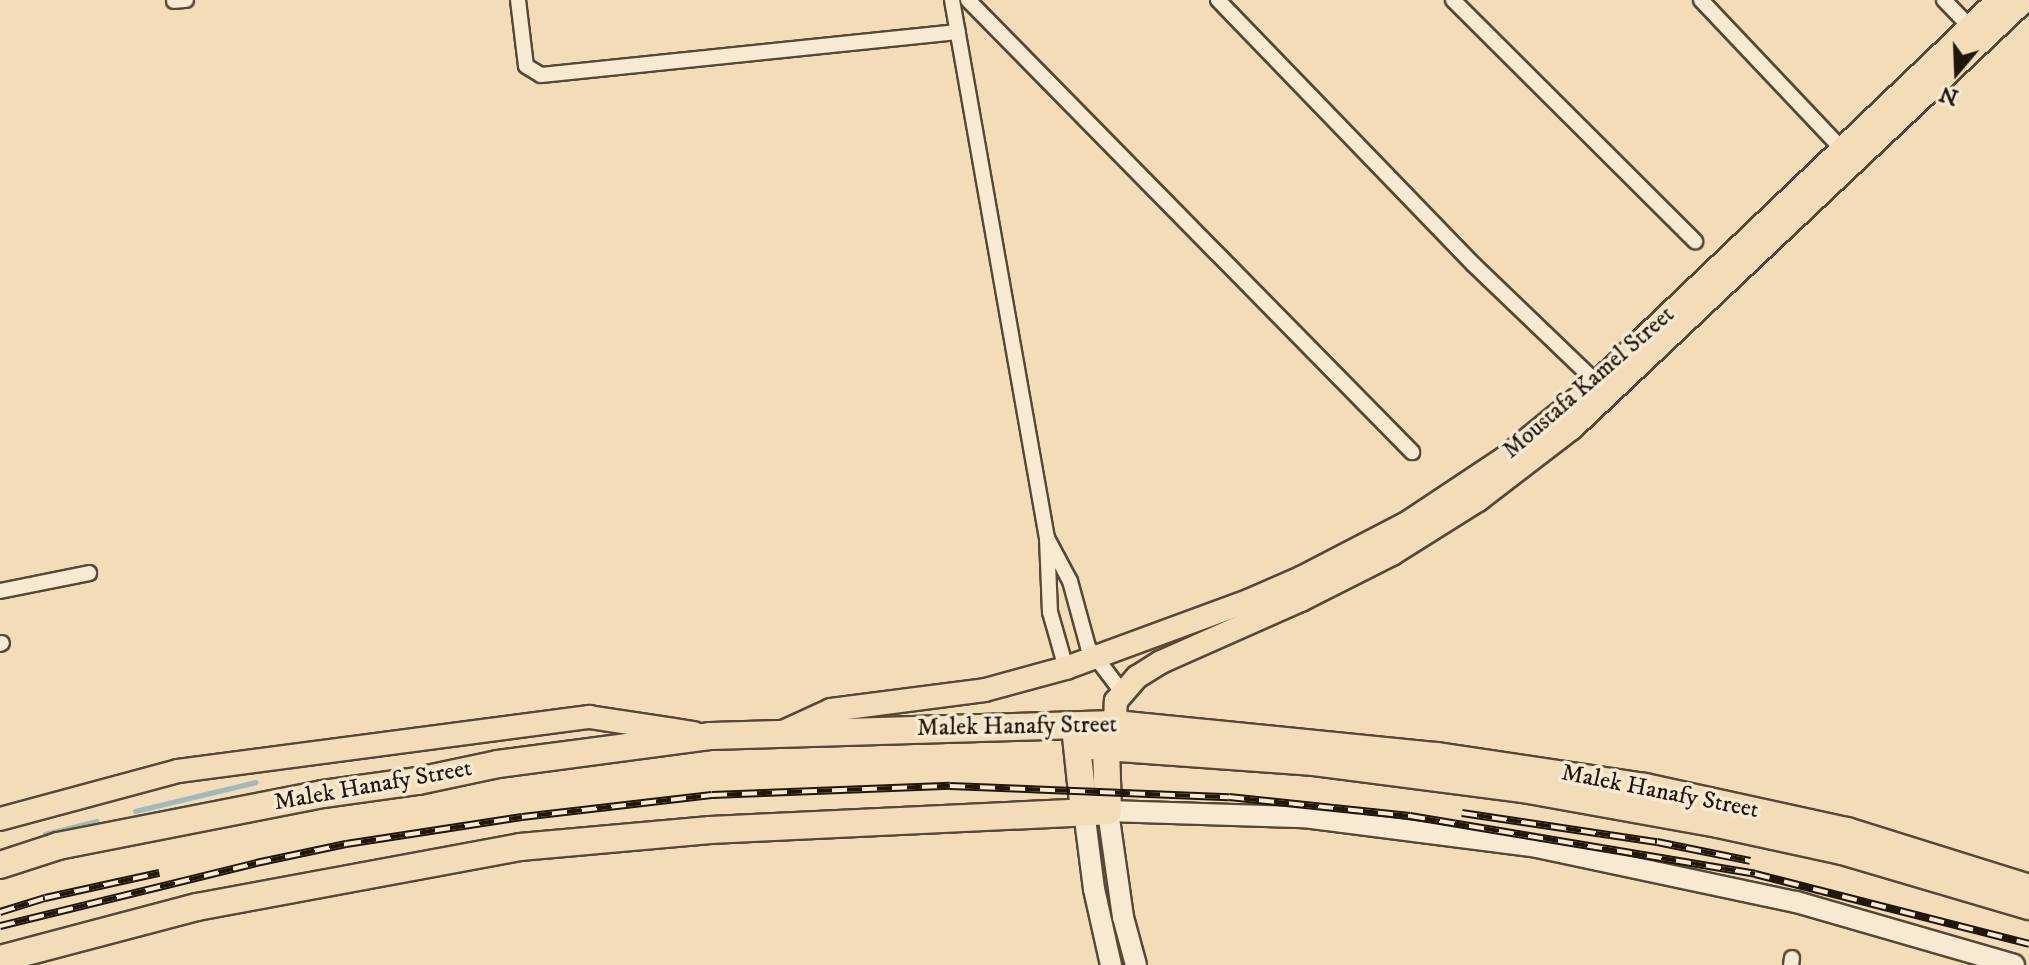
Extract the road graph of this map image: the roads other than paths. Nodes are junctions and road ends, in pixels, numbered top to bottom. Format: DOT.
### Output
graph roads {
  1 [pos="518,0"];
  2 [pos="952,0"];
  3 [pos="968,0"];
  4 [pos="1218,0"];
  5 [pos="1453,0"];
  6 [pos="1701,0"];
  7 [pos="1944,0"];
  8 [pos="1998,0"];
  9 [pos="2025,0"];
  10 [pos="1971,28"];
  11 [pos="958,32"];
  12 [pos="1842,149"];
  13 [pos="1695,241"];
  14 [pos="1597,383"];
  15 [pos="1412,452"];
  16 [pos="1047,538"];
  17 [pos="89,573"];
  18 [pos="0,591"];
  19 [pos="1088,646"];
  20 [pos="1064,660"];
  21 [pos="1122,692"];
  22 [pos="781,733"];
  23 [pos="1076,735"];
  24 [pos="1111,735"];
  25 [pos="711,736"];
  26 [pos="1096,811"];
  27 [pos="0,819"];
  28 [pos="0,865"];
  29 [pos="2029,888"];
  30 [pos="2029,906"];
  31 [pos="0,959"];
  32 [pos="1115,964"];
  33 [pos="1136,965"];
  34 [pos="2014,965"];
  1 -- 11 [label="street"];
  2 -- 11 [label="street"];
  3 -- 15 [label="street"];
  4 -- 14 [label="street"];
  5 -- 13 [label="street"];
  6 -- 12 [label="street"];
  7 -- 10 [label="street"];
  8 -- 10 [label="main road, Moustafa Kamel Street"];
  9 -- 21 [label="main road, Moustafa Kamel Street"];
  10 -- 12 [label="main road, Moustafa Kamel Street"];
  11 -- 16 [label="street"];
  12 -- 14 [label="main road, Moustafa Kamel Street"];
  14 -- 19 [label="main road, Moustafa Kamel Street"];
  16 -- 19 [label="street"];
  16 -- 20 [label="street"];
  17 -- 18 [label="street"];
  19 -- 20 [label="main road, Moustafa Kamel Street"];
  19 -- 21 [label="street"];
  20 -- 22 [label="main road, Moustafa Kamel Street"];
  21 -- 24 [label="main road"];
  22 -- 23 [label="highway, Malek Hanafy Street"];
  22 -- 25 [label="highway, Malek Hanafy Street"];
  23 -- 24 [label="highway, Malek Hanafy Street"];
  23 -- 26 [label="highway"];
  24 -- 26 [label="highway"];
  24 -- 29 [label="highway, Malek Hanafy Street"];
  24 -- 30 [label="highway, Malek Hanafy Street"];
  25 -- 27 [label="main road"];
  25 -- 28 [label="highway, Malek Hanafy Street"];
  26 -- 31 [label="highway"];
  26 -- 32 [label="street"];
  26 -- 33 [label="street"];
  26 -- 34 [label="street"];
}
